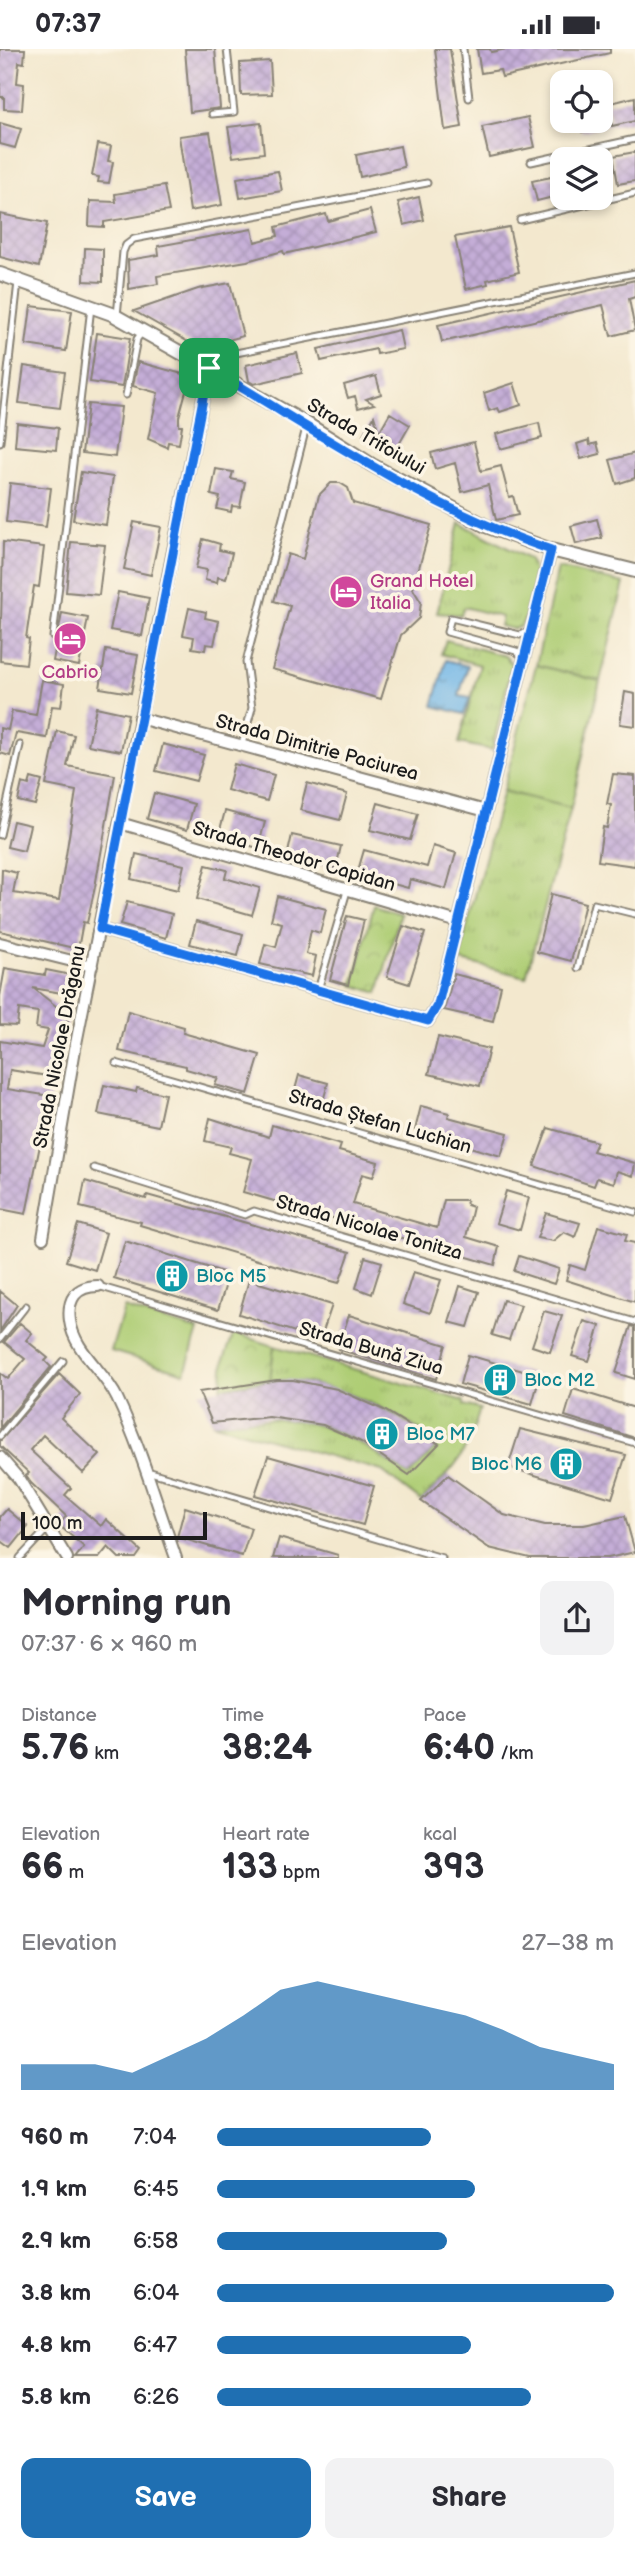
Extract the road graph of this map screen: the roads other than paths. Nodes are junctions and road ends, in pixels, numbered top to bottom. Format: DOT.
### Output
graph roads {
  1 [pos="226,49"];
  2 [pos="463,49"];
  3 [pos="469,98"];
  4 [pos="212,114"];
  5 [pos="635,139"];
  6 [pos="530,162"];
  7 [pos="427,183"];
  8 [pos="635,193"];
  9 [pos="520,220"];
  10 [pos="635,273"];
  11 [pos="0,274"];
  12 [pos="17,283"];
  13 [pos="91,304"];
  14 [pos="117,316"];
  15 [pos="143,331"];
  16 [pos="205,366"];
  17 [pos="126,395"];
  18 [pos="307,425"];
  19 [pos="0,442"];
  20 [pos="551,550"];
  21 [pos="635,571"];
  22 [pos="532,630"];
  23 [pos="53,637"];
  24 [pos="525,660"];
  25 [pos="139,718"];
  26 [pos="20,745"];
  27 [pos="242,745"];
  28 [pos="486,811"];
  29 [pos="120,823"];
  30 [pos="0,835"];
  31 [pos="347,891"];
  32 [pos="635,914"];
  33 [pos="458,922"];
  34 [pos="100,929"];
  35 [pos="0,943"];
  36 [pos="92,966"];
  37 [pos="578,968"];
  38 [pos="318,991"];
  39 [pos="116,1063"];
  40 [pos="94,1168"];
  41 [pos="635,1212"];
  42 [pos="43,1238"];
  43 [pos="98,1286"];
  44 [pos="26,1306"];
  45 [pos="635,1322"];
  46 [pos="0,1339"];
  47 [pos="63,1361"];
  48 [pos="0,1436"];
  49 [pos="635,1443"];
  50 [pos="0,1457"];
  51 [pos="144,1470"];
  52 [pos="49,1527"];
  53 [pos="20,1558"];
  54 [pos="67,1558"];
  55 [pos="176,1558"];
  56 [pos="442,1558"];
  1 -- 4 [label="lane"];
  2 -- 3 [label="lane"];
  5 -- 6 [label="lane"];
  7 -- 14 [label="lane"];
  8 -- 9 [label="lane"];
  10 -- 16 [label="lane"];
  11 -- 12 [label="street, Strada Trifoiului"];
  12 -- 13 [label="street, Strada Trifoiului"];
  12 -- 19 [label="lane"];
  13 -- 14 [label="street, Strada Trifoiului"];
  13 -- 23 [label="lane"];
  14 -- 15 [label="street, Strada Trifoiului"];
  15 -- 16 [label="street, Strada Trifoiului"];
  15 -- 17 [label="lane"];
  16 -- 18 [label="street, Strada Trifoiului"];
  16 -- 25 [label="street, Strada Nicolae Drăganu"];
  18 -- 20 [label="street, Strada Trifoiului"];
  18 -- 27 [label="lane"];
  20 -- 21 [label="street, Strada Trifoiului"];
  20 -- 22 [label="street"];
  22 -- 24 [label="street"];
  22 -- 24 [label="lane"];
  24 -- 28 [label="street"];
  25 -- 27 [label="street, Strada Dimitrie Paciurea"];
  25 -- 29 [label="street, Strada Nicolae Drăganu"];
  26 -- 30 [label="lane"];
  27 -- 28 [label="street, Strada Dimitrie Paciurea"];
  28 -- 33 [label="street"];
  29 -- 31 [label="street, Strada Theodor Capidan"];
  29 -- 34 [label="street, Strada Nicolae Drăganu"];
  31 -- 33 [label="street, Strada Theodor Capidan"];
  31 -- 38 [label="lane"];
  32 -- 37 [label="lane"];
  33 -- 38 [label="street"];
  34 -- 36 [label="street, Strada Nicolae Drăganu"];
  34 -- 38 [label="street"];
  35 -- 36 [label="street"];
  36 -- 42 [label="street, Strada Nicolae Drăganu"];
  39 -- 41 [label="lane, Strada Ștefan Luchian"];
  40 -- 45 [label="lane, Strada Nicolae Tonitza"];
  43 -- 49 [label="lane, Strada Bună Ziua"];
  43 -- 51 [label="street"];
  44 -- 46 [label="lane"];
  47 -- 48 [label="lane"];
  50 -- 52 [label="street"];
  51 -- 55 [label="street"];
  51 -- 56 [label="lane"];
  52 -- 53 [label="lane"];
  52 -- 54 [label="street"];
}
